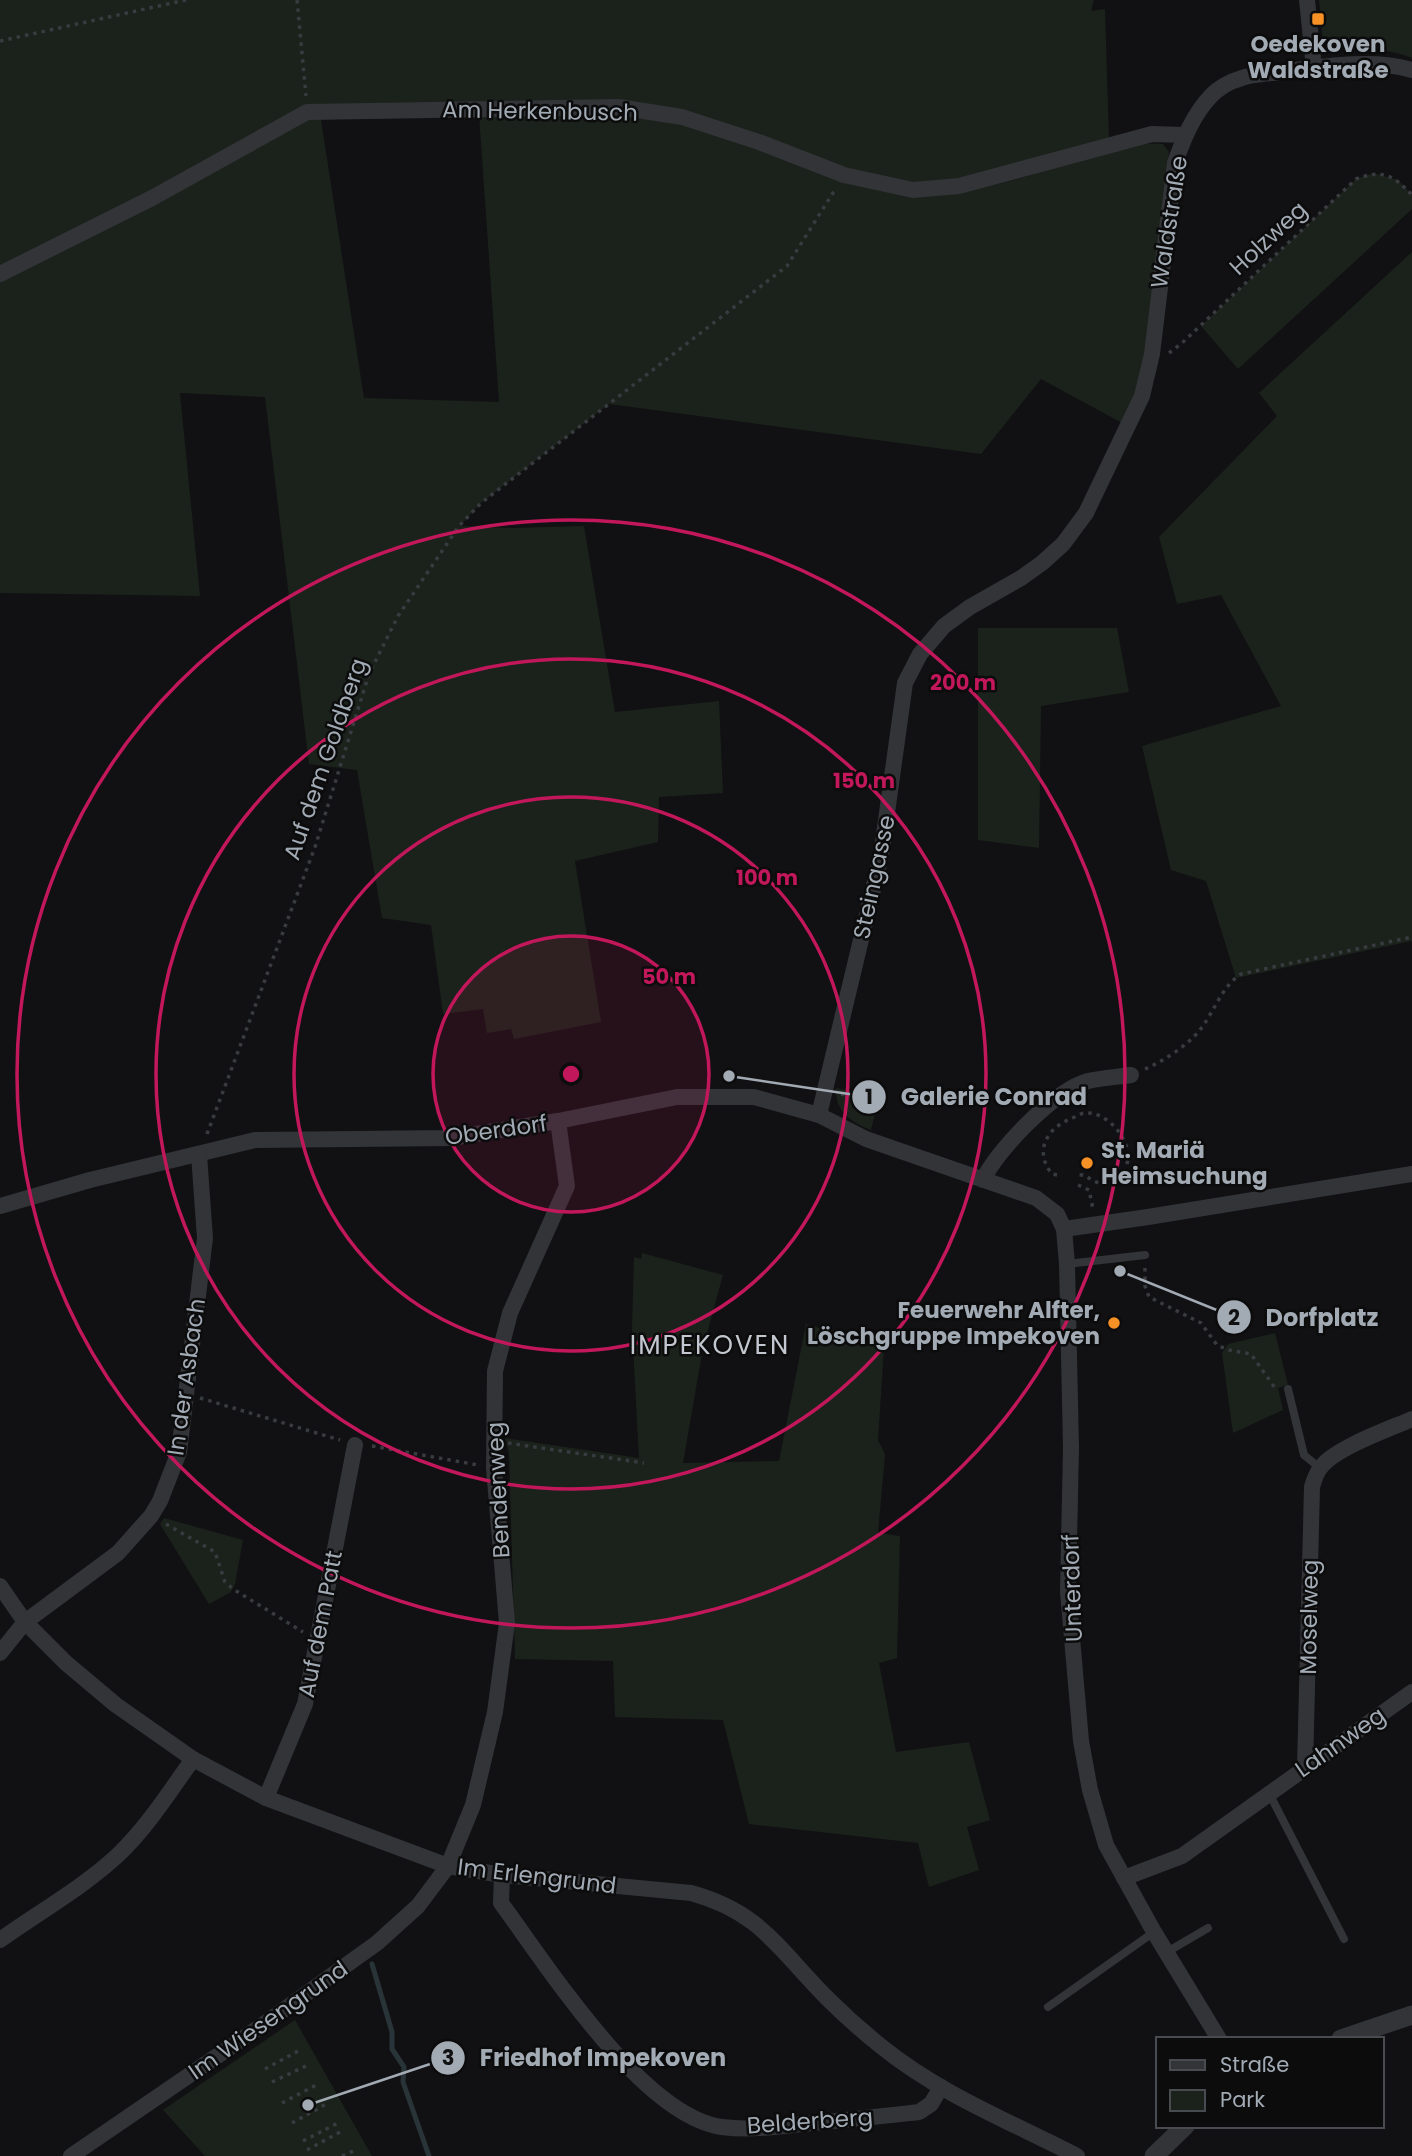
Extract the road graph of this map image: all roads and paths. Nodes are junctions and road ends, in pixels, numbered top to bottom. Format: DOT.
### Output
graph roads {
  1 [pos="186,0"];
  2 [pos="297,0"];
  3 [pos="1307,0"];
  4 [pos="0,41"];
  5 [pos="1314,68"];
  6 [pos="1412,70"];
  7 [pos="307,112"];
  8 [pos="1184,135"];
  9 [pos="844,175"];
  10 [pos="1412,195"];
  11 [pos="0,274"];
  12 [pos="1152,354"];
  13 [pos="1063,544"];
  14 [pos="1412,937"];
  15 [pos="1130,1075"];
  16 [pos="825,1091"];
  17 [pos="866,1098"];
  18 [pos="819,1115"];
  19 [pos="558,1121"];
  20 [pos="199,1155"];
  21 [pos="1412,1174"];
  22 [pos="1057,1175"];
  23 [pos="1076,1175"];
  24 [pos="984,1180"];
  25 [pos="1078,1185"];
  26 [pos="1088,1190"];
  27 [pos="0,1206"];
  28 [pos="1064,1229"];
  29 [pos="1145,1255"];
  30 [pos="1067,1264"];
  31 [pos="1145,1286"];
  32 [pos="1288,1389"];
  33 [pos="1412,1419"];
  34 [pos="493,1440"];
  35 [pos="355,1445"];
  36 [pos="644,1463"];
  37 [pos="1320,1468"];
  38 [pos="151,1516"];
  39 [pos="0,1586"];
  40 [pos="25,1622"];
  41 [pos="304,1633"];
  42 [pos="0,1653"];
  43 [pos="1412,1692"];
  44 [pos="193,1759"];
  45 [pos="1305,1768"];
  46 [pos="1269,1793"];
  47 [pos="266,1798"];
  48 [pos="449,1866"];
  49 [pos="502,1875"];
  50 [pos="1124,1878"];
  51 [pos="1208,1928"];
  52 [pos="1154,1932"];
  53 [pos="1344,1939"];
  54 [pos="0,1940"];
  55 [pos="1167,1952"];
  56 [pos="1048,2007"];
  57 [pos="1412,2015"];
  58 [pos="1219,2037"];
  59 [pos="1347,2037"];
  60 [pos="300,2050"];
  61 [pos="308,2065"];
  62 [pos="265,2069"];
  63 [pos="272,2082"];
  64 [pos="318,2084"];
  65 [pos="941,2087"];
  66 [pos="282,2103"];
  67 [pos="328,2103"];
  68 [pos="292,2123"];
  69 [pos="338,2123"];
  70 [pos="1183,2128"];
  71 [pos="342,2131"];
  72 [pos="303,2141"];
  73 [pos="307,2150"];
  74 [pos="353,2151"];
  75 [pos="71,2156"];
  76 [pos="342,2156"];
  77 [pos="1076,2156"];
  78 [pos="1154,2156"];
  1 -- 4 [label="path"];
  2 -- 7 [label="path"];
  3 -- 5 [label="street"];
  5 -- 6 [label="street, Waldstraße"];
  5 -- 8 [label="street, Waldstraße"];
  7 -- 9 [label="street, Am Herkenbusch"];
  7 -- 11 [label="street, Am Herkenbusch"];
  8 -- 9 [label="street, Am Herkenbusch"];
  8 -- 12 [label="street, Waldstraße"];
  9 -- 20 [label="path, Auf dem Goldberg"];
  10 -- 12 [label="path, Holzweg"];
  12 -- 13 [label="street, Waldstraße"];
  13 -- 16 [label="street, Steingasse"];
  14 -- 15 [label="path"];
  15 -- 24 [label="street"];
  16 -- 17 [label="path"];
  16 -- 18 [label="street, Steingasse"];
  18 -- 19 [label="street, Oberdorf"];
  18 -- 24 [label="street, Oberdorf"];
  19 -- 20 [label="street, Oberdorf"];
  19 -- 34 [label="street, Bendenweg"];
  20 -- 27 [label="street, Oberdorf"];
  20 -- 38 [label="street, In der Asbach"];
  21 -- 28 [label="street"];
  22 -- 23 [label="path"];
  24 -- 28 [label="street, Oberdorf"];
  25 -- 26 [label="path"];
  28 -- 30 [label="street, Unterdorf"];
  29 -- 30 [label="lane"];
  30 -- 50 [label="street, Unterdorf"];
  31 -- 32 [label="path"];
  32 -- 37 [label="lane"];
  33 -- 37 [label="street"];
  34 -- 36 [label="path"];
  34 -- 48 [label="street, Bendenweg"];
  35 -- 47 [label="street, Auf dem Patt"];
  37 -- 45 [label="street, Moselweg"];
  38 -- 40 [label="street, In der Asbach"];
  38 -- 41 [label="path"];
  39 -- 40 [label="street, Im Erlengrund"];
  40 -- 42 [label="street, In der Asbach"];
  40 -- 44 [label="street, Im Erlengrund"];
  43 -- 45 [label="street, Lahnweg"];
  44 -- 47 [label="street, Im Erlengrund"];
  44 -- 54 [label="street"];
  45 -- 46 [label="street, Lahnweg"];
  46 -- 50 [label="street, Lahnweg"];
  46 -- 53 [label="lane"];
  47 -- 48 [label="street, Im Erlengrund"];
  48 -- 49 [label="street, Im Erlengrund"];
  48 -- 75 [label="street, Im Wiesengrund"];
  49 -- 65 [label="street, Im Erlengrund"];
  49 -- 65 [label="street, Belderberg"];
  50 -- 52 [label="street, Unterdorf"];
  51 -- 55 [label="lane"];
  52 -- 55 [label="street, Unterdorf"];
  52 -- 56 [label="lane"];
  55 -- 58 [label="street, Unterdorf"];
  57 -- 59 [label="street"];
  60 -- 62 [label="path"];
  61 -- 63 [label="path"];
  64 -- 66 [label="path"];
  65 -- 77 [label="street, Im Erlengrund"];
  67 -- 68 [label="path"];
  69 -- 72 [label="path"];
  70 -- 78 [label="street"];
  71 -- 73 [label="path"];
  74 -- 76 [label="path"];
}
